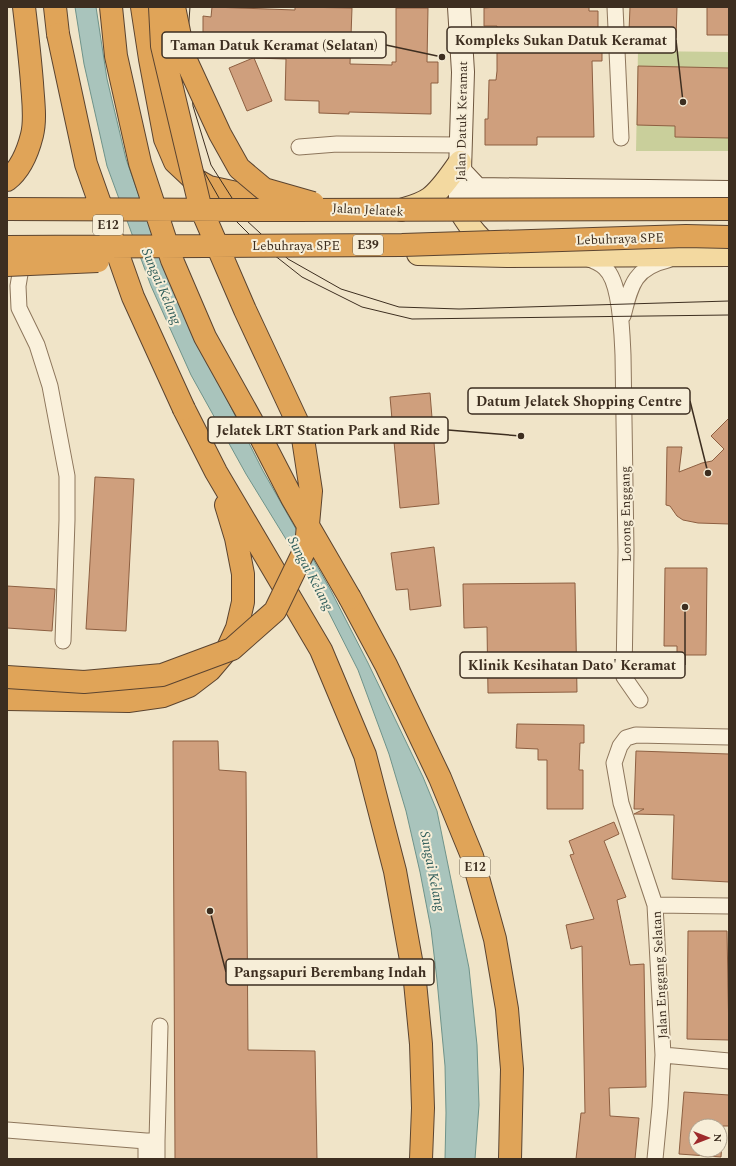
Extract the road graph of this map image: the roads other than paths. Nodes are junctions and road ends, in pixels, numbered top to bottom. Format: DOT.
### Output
graph roads {
  1 [pos="21,7"];
  2 [pos="24,7"];
  3 [pos="55,7"];
  4 [pos="111,7"];
  5 [pos="142,7"];
  6 [pos="160,7"];
  7 [pos="174,7"];
  8 [pos="459,7"];
  9 [pos="615,7"];
  10 [pos="622,138"];
  11 [pos="299,147"];
  12 [pos="460,159"];
  13 [pos="11,172"];
  14 [pos="729,192"];
  15 [pos="7,205"];
  16 [pos="292,205"];
  17 [pos="686,208"];
  18 [pos="7,209"];
  19 [pos="729,209"];
  20 [pos="398,211"];
  21 [pos="460,211"];
  22 [pos="729,215"];
  23 [pos="729,237"];
  24 [pos="22,245"];
  25 [pos="402,245"];
  26 [pos="577,255"];
  27 [pos="686,255"];
  28 [pos="729,255"];
  29 [pos="507,256"];
  30 [pos="7,265"];
  31 [pos="13,305"];
  32 [pos="622,323"];
  33 [pos="216,472"];
  34 [pos="63,640"];
  35 [pos="7,677"];
  36 [pos="7,699"];
  37 [pos="640,700"];
  38 [pos="729,737"];
  39 [pos="655,905"];
  40 [pos="729,906"];
  41 [pos="160,1026"];
  42 [pos="663,1055"];
  43 [pos="729,1061"];
  44 [pos="7,1130"];
  45 [pos="151,1141"];
  46 [pos="146,1159"];
  47 [pos="157,1159"];
  48 [pos="421,1159"];
  49 [pos="510,1159"];
  50 [pos="655,1159"];
  1 -- 13 [label="highway"];
  2 -- 13 [label="highway"];
  3 -- 33 [label="highway, E12, bridge"];
  4 -- 49 [label="highway, E12, bridge"];
  5 -- 16 [label="highway"];
  6 -- 35 [label="highway, bridge"];
  7 -- 17 [label="highway, bridge"];
  8 -- 12 [label="street, Jalan Datuk Keramat"];
  9 -- 10 [label="street"];
  11 -- 12 [label="street"];
  12 -- 14 [label="street"];
  12 -- 20 [label="main road"];
  12 -- 21 [label="street, Jalan Datuk Keramat"];
  15 -- 16 [label="main road, Jalan Jelatek, bridge"];
  16 -- 20 [label="main road, Jalan Jelatek"];
  17 -- 18 [label="highway, bridge"];
  17 -- 19 [label="highway, bridge"];
  20 -- 21 [label="main road, Jalan Jelatek"];
  21 -- 22 [label="main road, Jalan Jelatek"];
  21 -- 29 [label="main road"];
  23 -- 25 [label="highway, Lebuhraya SPE / E39, bridge"];
  24 -- 25 [label="highway, Lebuhraya SPE / E39, bridge"];
  24 -- 29 [label="main road, bridge"];
  24 -- 31 [label="street"];
  25 -- 30 [label="highway, bridge"];
  26 -- 27 [label="main road"];
  26 -- 29 [label="main road"];
  26 -- 32 [label="street, Lorong Enggang"];
  27 -- 28 [label="main road"];
  27 -- 32 [label="street, Lorong Enggang"];
  31 -- 34 [label="street"];
  32 -- 37 [label="street, Lorong Enggang"];
  33 -- 36 [label="highway, bridge"];
  33 -- 48 [label="highway, E12"];
  38 -- 39 [label="street, Jalan Enggang Selatan"];
  39 -- 40 [label="street"];
  39 -- 42 [label="street, Jalan Enggang Selatan"];
  41 -- 45 [label="street"];
  42 -- 43 [label="street"];
  42 -- 50 [label="street, Jalan Enggang Selatan"];
  44 -- 45 [label="street"];
  45 -- 46 [label="street"];
  45 -- 47 [label="street"];
}
